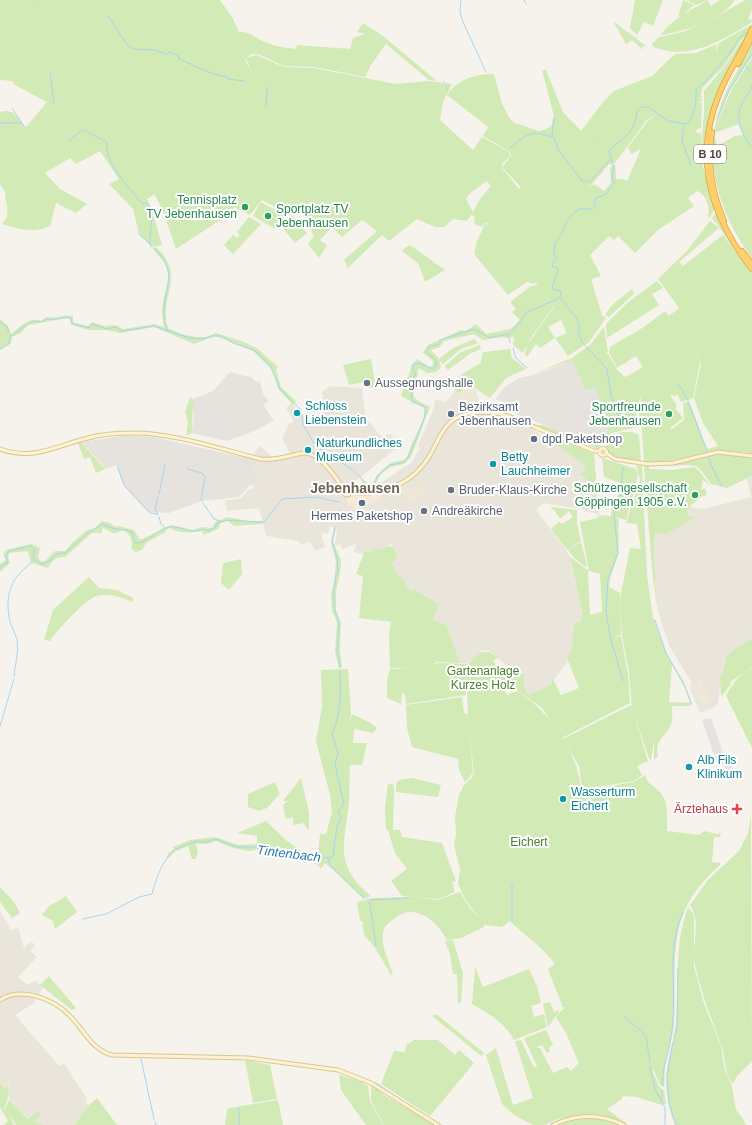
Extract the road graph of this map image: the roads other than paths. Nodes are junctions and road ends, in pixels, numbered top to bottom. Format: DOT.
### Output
graph roads {
  1 [pos="752,29"];
  2 [pos="752,37"];
  3 [pos="748,42"];
  4 [pos="752,264"];
  5 [pos="752,269"];
  6 [pos="0,449"];
  7 [pos="752,456"];
  8 [pos="0,1000"];
  9 [pos="438,1125"];
  10 [pos="553,1125"];
  11 [pos="624,1125"];
  1 -- 3 [label="highway, B 10"];
  2 -- 3 [label="highway, B 10"];
  3 -- 4 [label="highway, B 10"];
  3 -- 5 [label="highway, B 10"];
  6 -- 7 [label="main road"];
  8 -- 9 [label="main road"];
  10 -- 11 [label="main road"];
}
